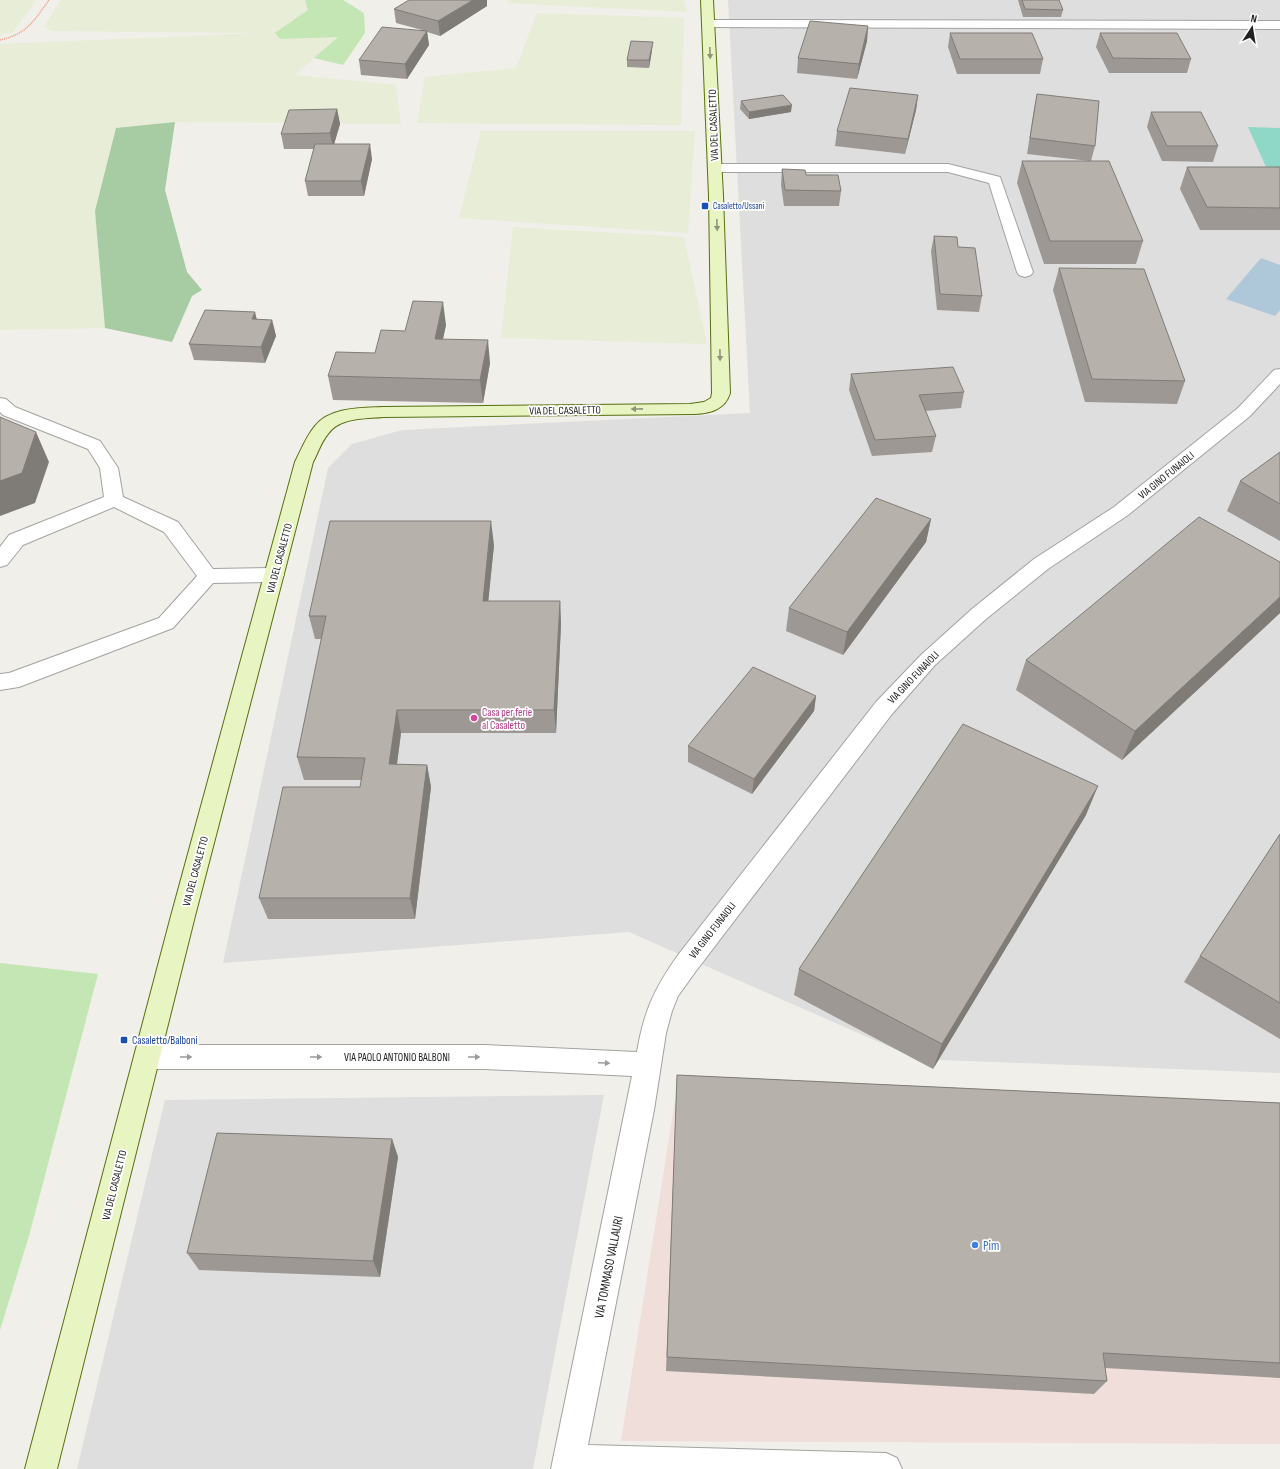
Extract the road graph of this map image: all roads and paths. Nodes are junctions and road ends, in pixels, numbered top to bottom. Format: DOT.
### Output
graph roads {
  1 [pos="49,0"];
  2 [pos="708,0"];
  3 [pos="709,24"];
  4 [pos="1280,25"];
  5 [pos="0,40"];
  6 [pos="715,168"];
  7 [pos="1025,272"];
  8 [pos="1280,374"];
  9 [pos="0,402"];
  10 [pos="114,500"];
  11 [pos="0,560"];
  12 [pos="274,575"];
  13 [pos="208,576"];
  14 [pos="0,682"];
  15 [pos="147,1057"];
  16 [pos="647,1065"];
  17 [pos="568,1465"];
  18 [pos="41,1469"];
  19 [pos="886,1469"];
  1 -- 5 [label="path"];
  2 -- 3 [label="street, VIA DEL CASALETTO"];
  3 -- 4 [label="street"];
  3 -- 6 [label="street, VIA DEL CASALETTO, one-way"];
  6 -- 7 [label="street"];
  6 -- 12 [label="street, VIA DEL CASALETTO, one-way"];
  8 -- 16 [label="street, VIA GINO FUNAIOLI"];
  9 -- 10 [label="street"];
  10 -- 11 [label="street"];
  10 -- 13 [label="street"];
  12 -- 13 [label="street"];
  12 -- 15 [label="street, VIA DEL CASALETTO"];
  13 -- 14 [label="street"];
  15 -- 16 [label="street, VIA PAOLO ANTONIO BALBONI, one-way"];
  15 -- 18 [label="street, VIA DEL CASALETTO"];
  16 -- 17 [label="street, VIA TOMMASO VALLAURI"];
  17 -- 19 [label="street"];
}
